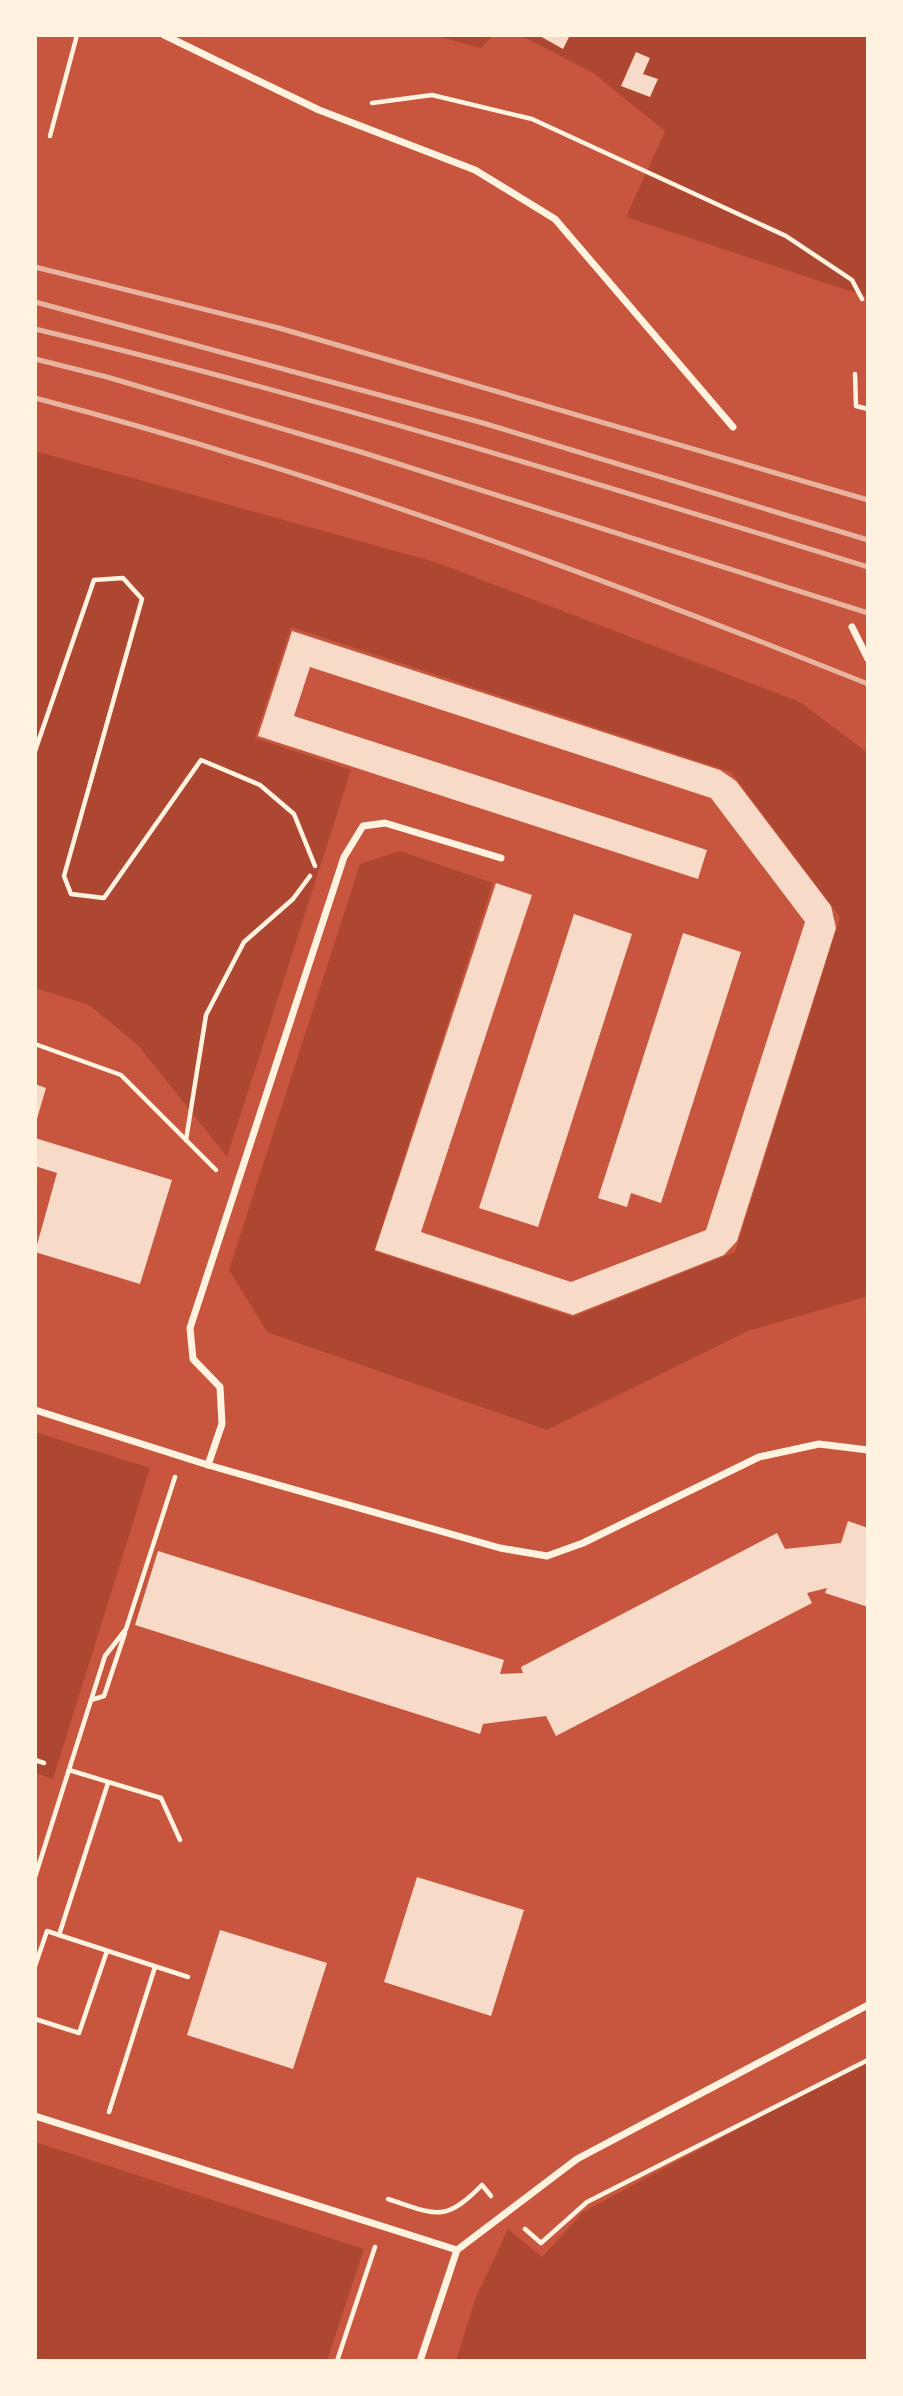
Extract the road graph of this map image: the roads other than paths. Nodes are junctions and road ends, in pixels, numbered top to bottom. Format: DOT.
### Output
graph roads {
  1 [pos="164,35"];
  2 [pos="733,427"];
  3 [pos="852,627"];
  4 [pos="868,659"];
  5 [pos="501,858"];
  6 [pos="35,1410"];
  7 [pos="868,1450"];
  8 [pos="208,1465"];
  9 [pos="868,2005"];
  10 [pos="35,2116"];
  11 [pos="457,2250"];
  12 [pos="420,2361"];
  1 -- 2 [label="street"];
  3 -- 4 [label="street"];
  5 -- 8 [label="street"];
  6 -- 8 [label="street"];
  7 -- 8 [label="street"];
  9 -- 11 [label="street"];
  10 -- 11 [label="street"];
  11 -- 12 [label="street"];
}
